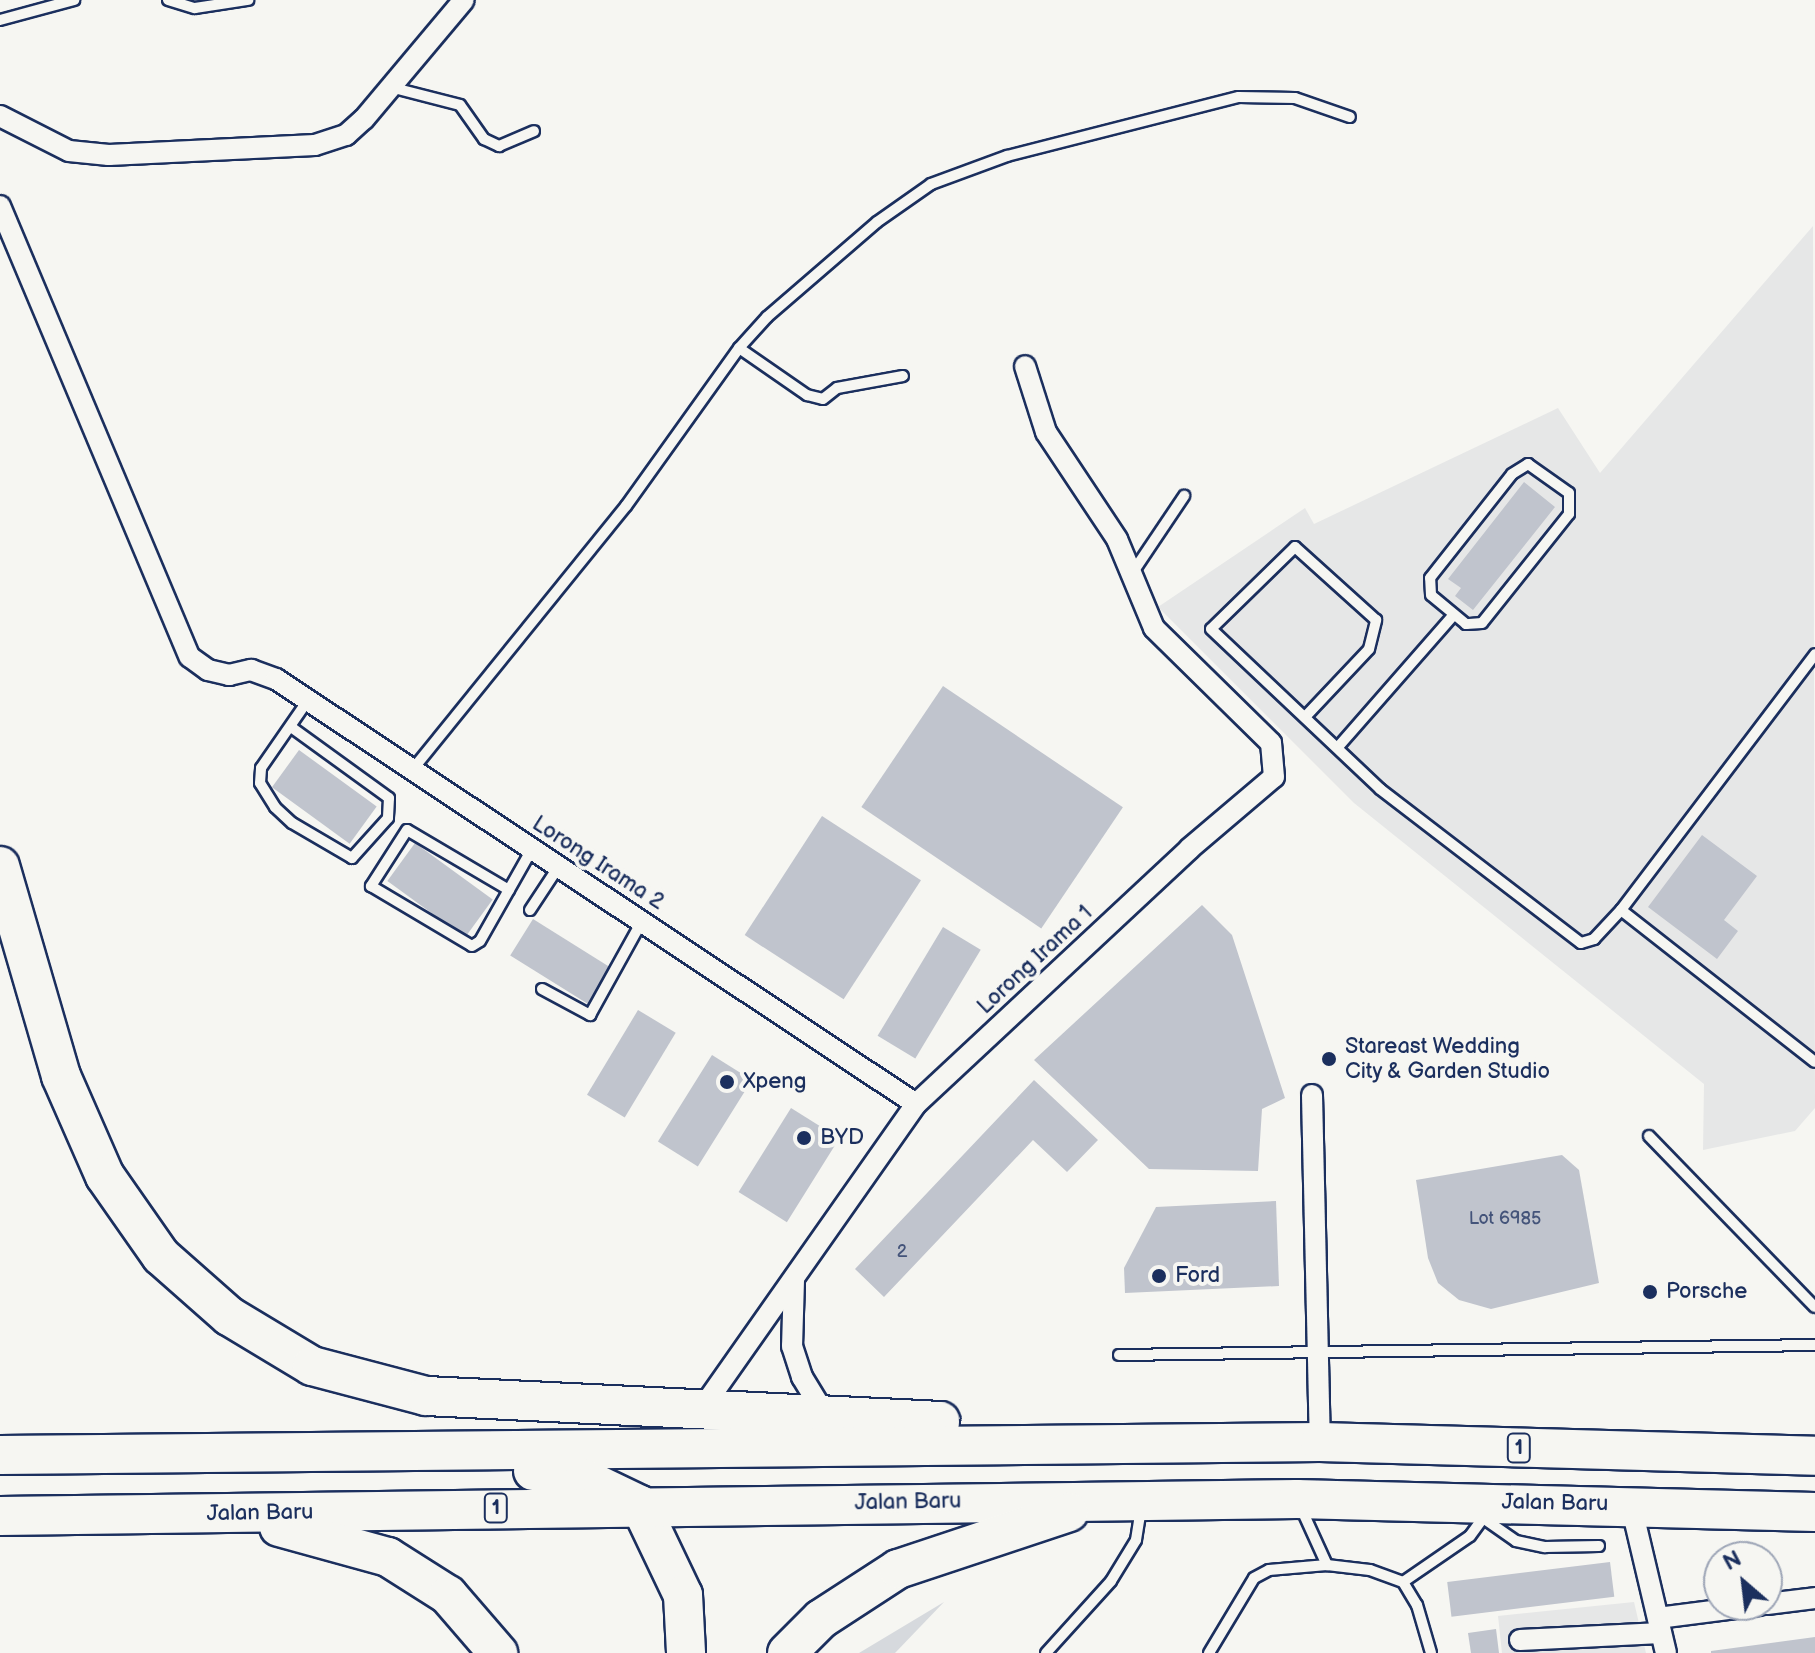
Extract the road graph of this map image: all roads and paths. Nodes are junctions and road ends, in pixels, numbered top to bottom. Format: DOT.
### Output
graph roads {
  1 [pos="74,0"];
  2 [pos="168,0"];
  3 [pos="248,0"];
  4 [pos="464,0"];
  5 [pos="0,20"];
  6 [pos="388,86"];
  7 [pos="0,116"];
  8 [pos="1350,117"];
  9 [pos="534,131"];
  10 [pos="0,206"];
  11 [pos="739,348"];
  12 [pos="1025,366"];
  13 [pos="903,376"];
  14 [pos="1184,496"];
  15 [pos="1133,572"];
  16 [pos="1452,617"];
  17 [pos="1815,654"];
  18 [pos="308,700"];
  19 [pos="1305,717"];
  20 [pos="291,727"];
  21 [pos="1338,747"];
  22 [pos="413,769"];
  23 [pos="532,849"];
  24 [pos="0,866"];
  25 [pos="559,866"];
  26 [pos="509,890"];
  27 [pos="530,910"];
  28 [pos="1621,910"];
  29 [pos="642,921"];
  30 [pos="542,989"];
  31 [pos="1815,1062"];
  32 [pos="1312,1095"];
  33 [pos="916,1104"];
  34 [pos="1649,1136"];
  35 [pos="794,1280"];
  36 [pos="1815,1307"];
  37 [pos="1815,1345"];
  38 [pos="1317,1352"];
  39 [pos="1119,1355"];
  40 [pos="701,1410"];
  41 [pos="827,1418"];
  42 [pos="1320,1442"];
  43 [pos="1165,1443"];
  44 [pos="0,1455"];
  45 [pos="403,1455"];
  46 [pos="1815,1456"];
  47 [pos="1297,1499"];
  48 [pos="1124,1500"];
  49 [pos="640,1505"];
  50 [pos="1631,1505"];
  51 [pos="1486,1510"];
  52 [pos="1815,1512"];
  53 [pos="183,1514"];
  54 [pos="0,1516"];
  55 [pos="1599,1546"];
  56 [pos="1327,1565"];
  57 [pos="1403,1582"];
  58 [pos="1815,1598"];
  59 [pos="1783,1602"];
  60 [pos="1705,1621"];
  61 [pos="1661,1634"];
  62 [pos="1520,1640"];
  63 [pos="1617,1644"];
  64 [pos="498,1653"];
  65 [pos="686,1653"];
  66 [pos="787,1653"];
  67 [pos="1046,1653"];
  68 [pos="1209,1653"];
  69 [pos="1431,1653"];
  1 -- 5 [label="lane"];
  2 -- 3 [label="lane"];
  4 -- 6 [label="street"];
  6 -- 7 [label="street"];
  6 -- 9 [label="lane"];
  8 -- 11 [label="lane"];
  10 -- 18 [label="street, Lorong Irama 2"];
  11 -- 13 [label="lane"];
  11 -- 22 [label="lane"];
  12 -- 15 [label="street"];
  14 -- 15 [label="lane"];
  15 -- 33 [label="street, Lorong Irama 1"];
  16 -- 16 [label="lane"];
  16 -- 21 [label="lane"];
  17 -- 28 [label="lane"];
  18 -- 20 [label="lane"];
  18 -- 22 [label="street, Lorong Irama 2"];
  19 -- 19 [label="lane"];
  19 -- 21 [label="lane"];
  20 -- 20 [label="lane"];
  21 -- 28 [label="lane"];
  22 -- 23 [label="street, Lorong Irama 2"];
  23 -- 25 [label="street, Lorong Irama 2"];
  23 -- 26 [label="lane"];
  24 -- 40 [label="highway"];
  25 -- 27 [label="lane"];
  25 -- 29 [label="street, Lorong Irama 2"];
  26 -- 26 [label="lane"];
  28 -- 31 [label="lane"];
  29 -- 30 [label="lane"];
  29 -- 33 [label="street, Lorong Irama 2"];
  32 -- 38 [label="street"];
  33 -- 35 [label="street, Lorong Irama 1"];
  34 -- 36 [label="lane"];
  35 -- 40 [label="street, Lorong Irama 1"];
  35 -- 41 [label="street"];
  37 -- 38 [label="lane"];
  38 -- 39 [label="lane"];
  38 -- 42 [label="street"];
  40 -- 41 [label="highway"];
  41 -- 43 [label="highway"];
  42 -- 43 [label="highway, 1"];
  42 -- 46 [label="highway, 1"];
  43 -- 45 [label="highway, 1"];
  44 -- 45 [label="highway, 1"];
  45 -- 49 [label="highway"];
  47 -- 48 [label="highway, Jalan Baru / 1"];
  47 -- 51 [label="highway, Jalan Baru / 1"];
  47 -- 56 [label="lane"];
  48 -- 49 [label="highway, Jalan Baru / 1"];
  48 -- 66 [label="highway"];
  48 -- 67 [label="lane"];
  49 -- 53 [label="highway, Jalan Baru / 1"];
  49 -- 65 [label="highway"];
  50 -- 51 [label="highway, Jalan Baru / 1"];
  50 -- 52 [label="highway, Jalan Baru / 1"];
  50 -- 61 [label="street"];
  51 -- 55 [label="lane"];
  51 -- 57 [label="lane"];
  53 -- 54 [label="highway, Jalan Baru / 1"];
  53 -- 64 [label="highway"];
  56 -- 57 [label="lane"];
  56 -- 68 [label="lane"];
  57 -- 69 [label="lane"];
  58 -- 59 [label="street"];
  60 -- 61 [label="street"];
  61 -- 63 [label="street"];
  62 -- 63 [label="street"];
}
